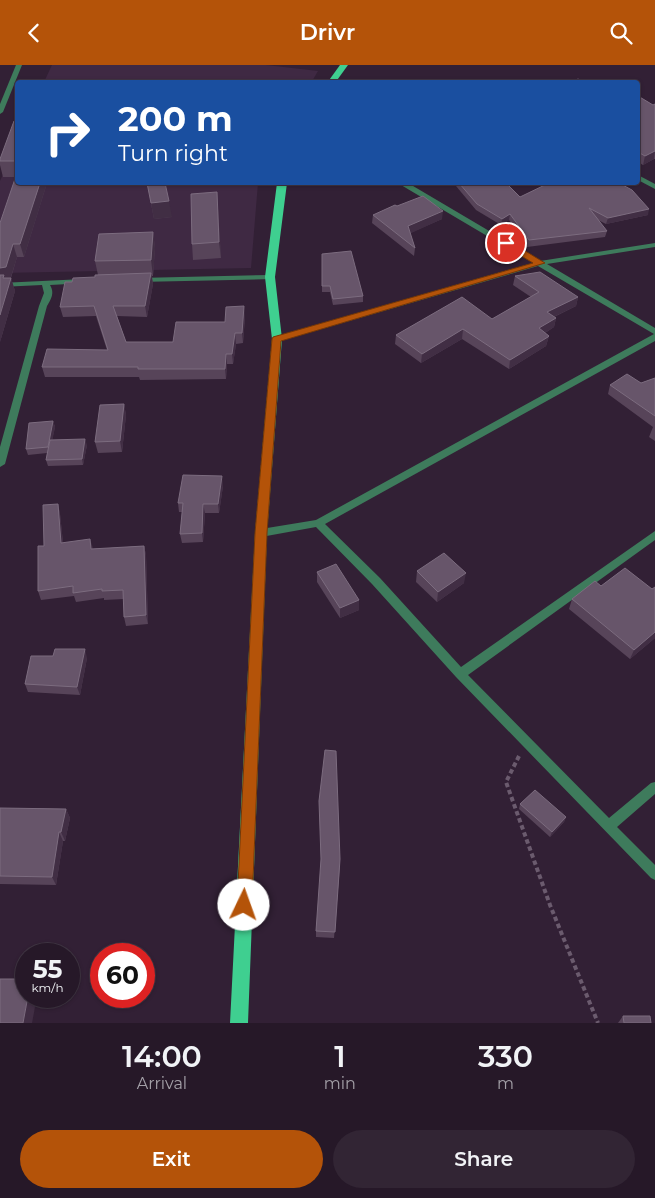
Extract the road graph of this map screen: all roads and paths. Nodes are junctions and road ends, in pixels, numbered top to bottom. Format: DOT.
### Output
graph roads {
  1 [pos="19,65"];
  2 [pos="344,65"];
  3 [pos="333,80"];
  4 [pos="0,112"];
  5 [pos="640,178"];
  6 [pos="282,185"];
  7 [pos="407,185"];
  8 [pos="655,187"];
  9 [pos="655,245"];
  10 [pos="540,263"];
  11 [pos="270,277"];
  12 [pos="132,280"];
  13 [pos="92,281"];
  14 [pos="42,282"];
  15 [pos="0,285"];
  16 [pos="655,332"];
  17 [pos="655,337"];
  18 [pos="277,339"];
  19 [pos="0,464"];
  20 [pos="318,523"];
  21 [pos="261,533"];
  22 [pos="655,535"];
  23 [pos="460,674"];
  24 [pos="526,742"];
  25 [pos="655,787"];
  26 [pos="609,827"];
  27 [pos="655,874"];
  28 [pos="239,1023"];
  29 [pos="598,1023"];
  1 -- 4 [label="street"];
  2 -- 3 [label="main road"];
  5 -- 8 [label="street"];
  6 -- 11 [label="main road"];
  7 -- 10 [label="street"];
  9 -- 10 [label="street"];
  10 -- 16 [label="street"];
  10 -- 18 [label="street"];
  11 -- 12 [label="street"];
  11 -- 18 [label="main road"];
  13 -- 14 [label="street"];
  14 -- 15 [label="street"];
  14 -- 19 [label="street"];
  17 -- 20 [label="street"];
  18 -- 21 [label="main road"];
  20 -- 21 [label="street"];
  20 -- 23 [label="street"];
  21 -- 28 [label="main road"];
  22 -- 23 [label="street"];
  23 -- 24 [label="street"];
  24 -- 26 [label="street"];
  24 -- 29 [label="path"];
  25 -- 26 [label="street"];
  26 -- 27 [label="street"];
}
